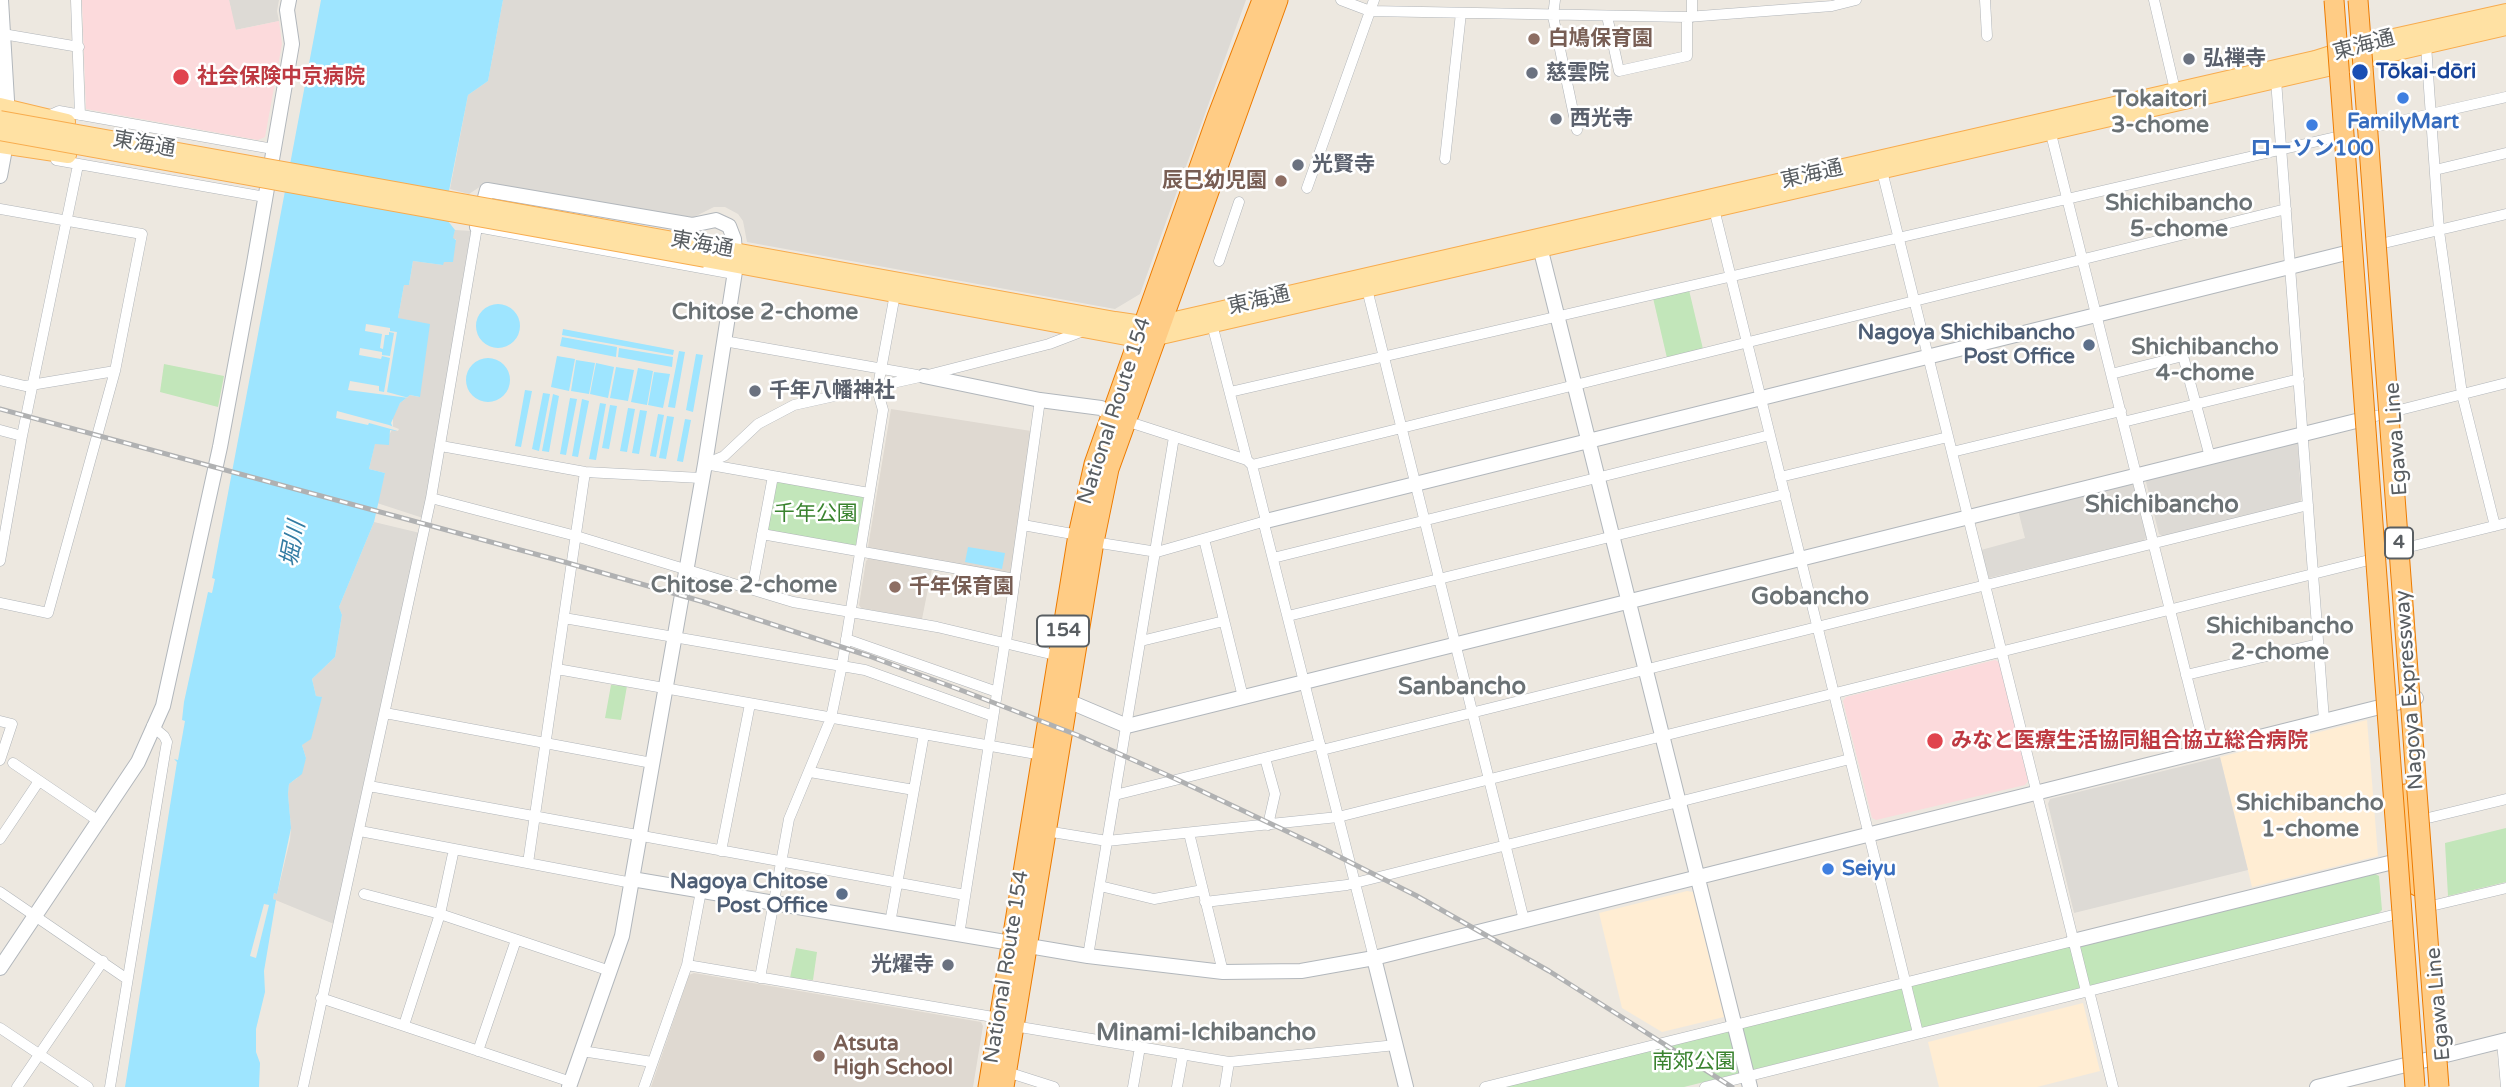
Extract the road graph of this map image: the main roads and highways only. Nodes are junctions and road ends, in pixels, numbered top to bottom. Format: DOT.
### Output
graph roads {
  1 [pos="1262,0"];
  2 [pos="1278,0"];
  3 [pos="2333,0"];
  4 [pos="2342,0"];
  5 [pos="2352,0"];
  6 [pos="2360,0"];
  7 [pos="2506,12"];
  8 [pos="2506,27"];
  9 [pos="2334,60"];
  10 [pos="2362,61"];
  11 [pos="2341,96"];
  12 [pos="3,111"];
  13 [pos="2047,126"];
  14 [pos="2,141"];
  15 [pos="1880,165"];
  16 [pos="446,206"];
  17 [pos="1540,243"];
  18 [pos="735,263"];
  19 [pos="1149,331"];
  20 [pos="2387,387"];
  21 [pos="1086,538"];
  22 [pos="2400,920"];
  23 [pos="1019,945"];
  24 [pos="2434,945"];
  25 [pos="1007,1022"];
  26 [pos="1005,1079"];
  27 [pos="988,1087"];
  28 [pos="2410,1087"];
  29 [pos="2415,1087"];
  30 [pos="2426,1087"];
  31 [pos="2439,1087"];
  32 [pos="2446,1087"];
  1 -- 19 [label="highway, National Route 154 / 154"];
  2 -- 19 [label="highway, National Route 154 / 154"];
  3 -- 9 [label="main road, Egawa Line"];
  3 -- 11 [label="highway, Nagoya Expressway / 4, bridge"];
  4 -- 11 [label="highway"];
  5 -- 10 [label="highway"];
  6 -- 10 [label="highway, Nagoya Expressway / 4, bridge"];
  6 -- 10 [label="main road, Egawa Line"];
  7 -- 10 [label="main road, 東海通"];
  8 -- 10 [label="main road, 東海通"];
  9 -- 10 [label="main road, 東海通"];
  9 -- 13 [label="main road, 東海通"];
  9 -- 13 [label="main road, 東海通"];
  9 -- 22 [label="main road, Egawa Line"];
  10 -- 20 [label="highway, Nagoya Expressway / 4, bridge"];
  10 -- 24 [label="main road, Egawa Line"];
  11 -- 22 [label="highway, Nagoya Expressway / 4, bridge"];
  12 -- 16 [label="main road, 東海通, bridge"];
  12 -- 16 [label="main road, bridge"];
  13 -- 15 [label="main road, 東海通"];
  14 -- 16 [label="main road, 東海通, bridge"];
  14 -- 16 [label="main road"];
  15 -- 17 [label="main road, 東海通"];
  15 -- 17 [label="main road, 東海通"];
  16 -- 18 [label="main road, 東海通, bridge"];
  17 -- 19 [label="main road, 東海通"];
  17 -- 19 [label="main road, 東海通"];
  18 -- 19 [label="main road, 東海通"];
  18 -- 19 [label="main road, 東海通"];
  19 -- 21 [label="highway, National Route 154 / 154"];
  20 -- 24 [label="highway"];
  20 -- 31 [label="highway, Nagoya Expressway / 4, bridge"];
  21 -- 23 [label="highway, National Route 154 / 154"];
  21 -- 23 [label="highway, National Route 154 / 154"];
  22 -- 28 [label="main road, Egawa Line"];
  22 -- 29 [label="highway, Nagoya Expressway / 4, bridge"];
  22 -- 30 [label="highway"];
  23 -- 25 [label="highway, National Route 154 / 154"];
  24 -- 32 [label="main road, Egawa Line"];
  25 -- 26 [label="highway, National Route 154 / 154"];
  25 -- 27 [label="highway, National Route 154 / 154"];
}
